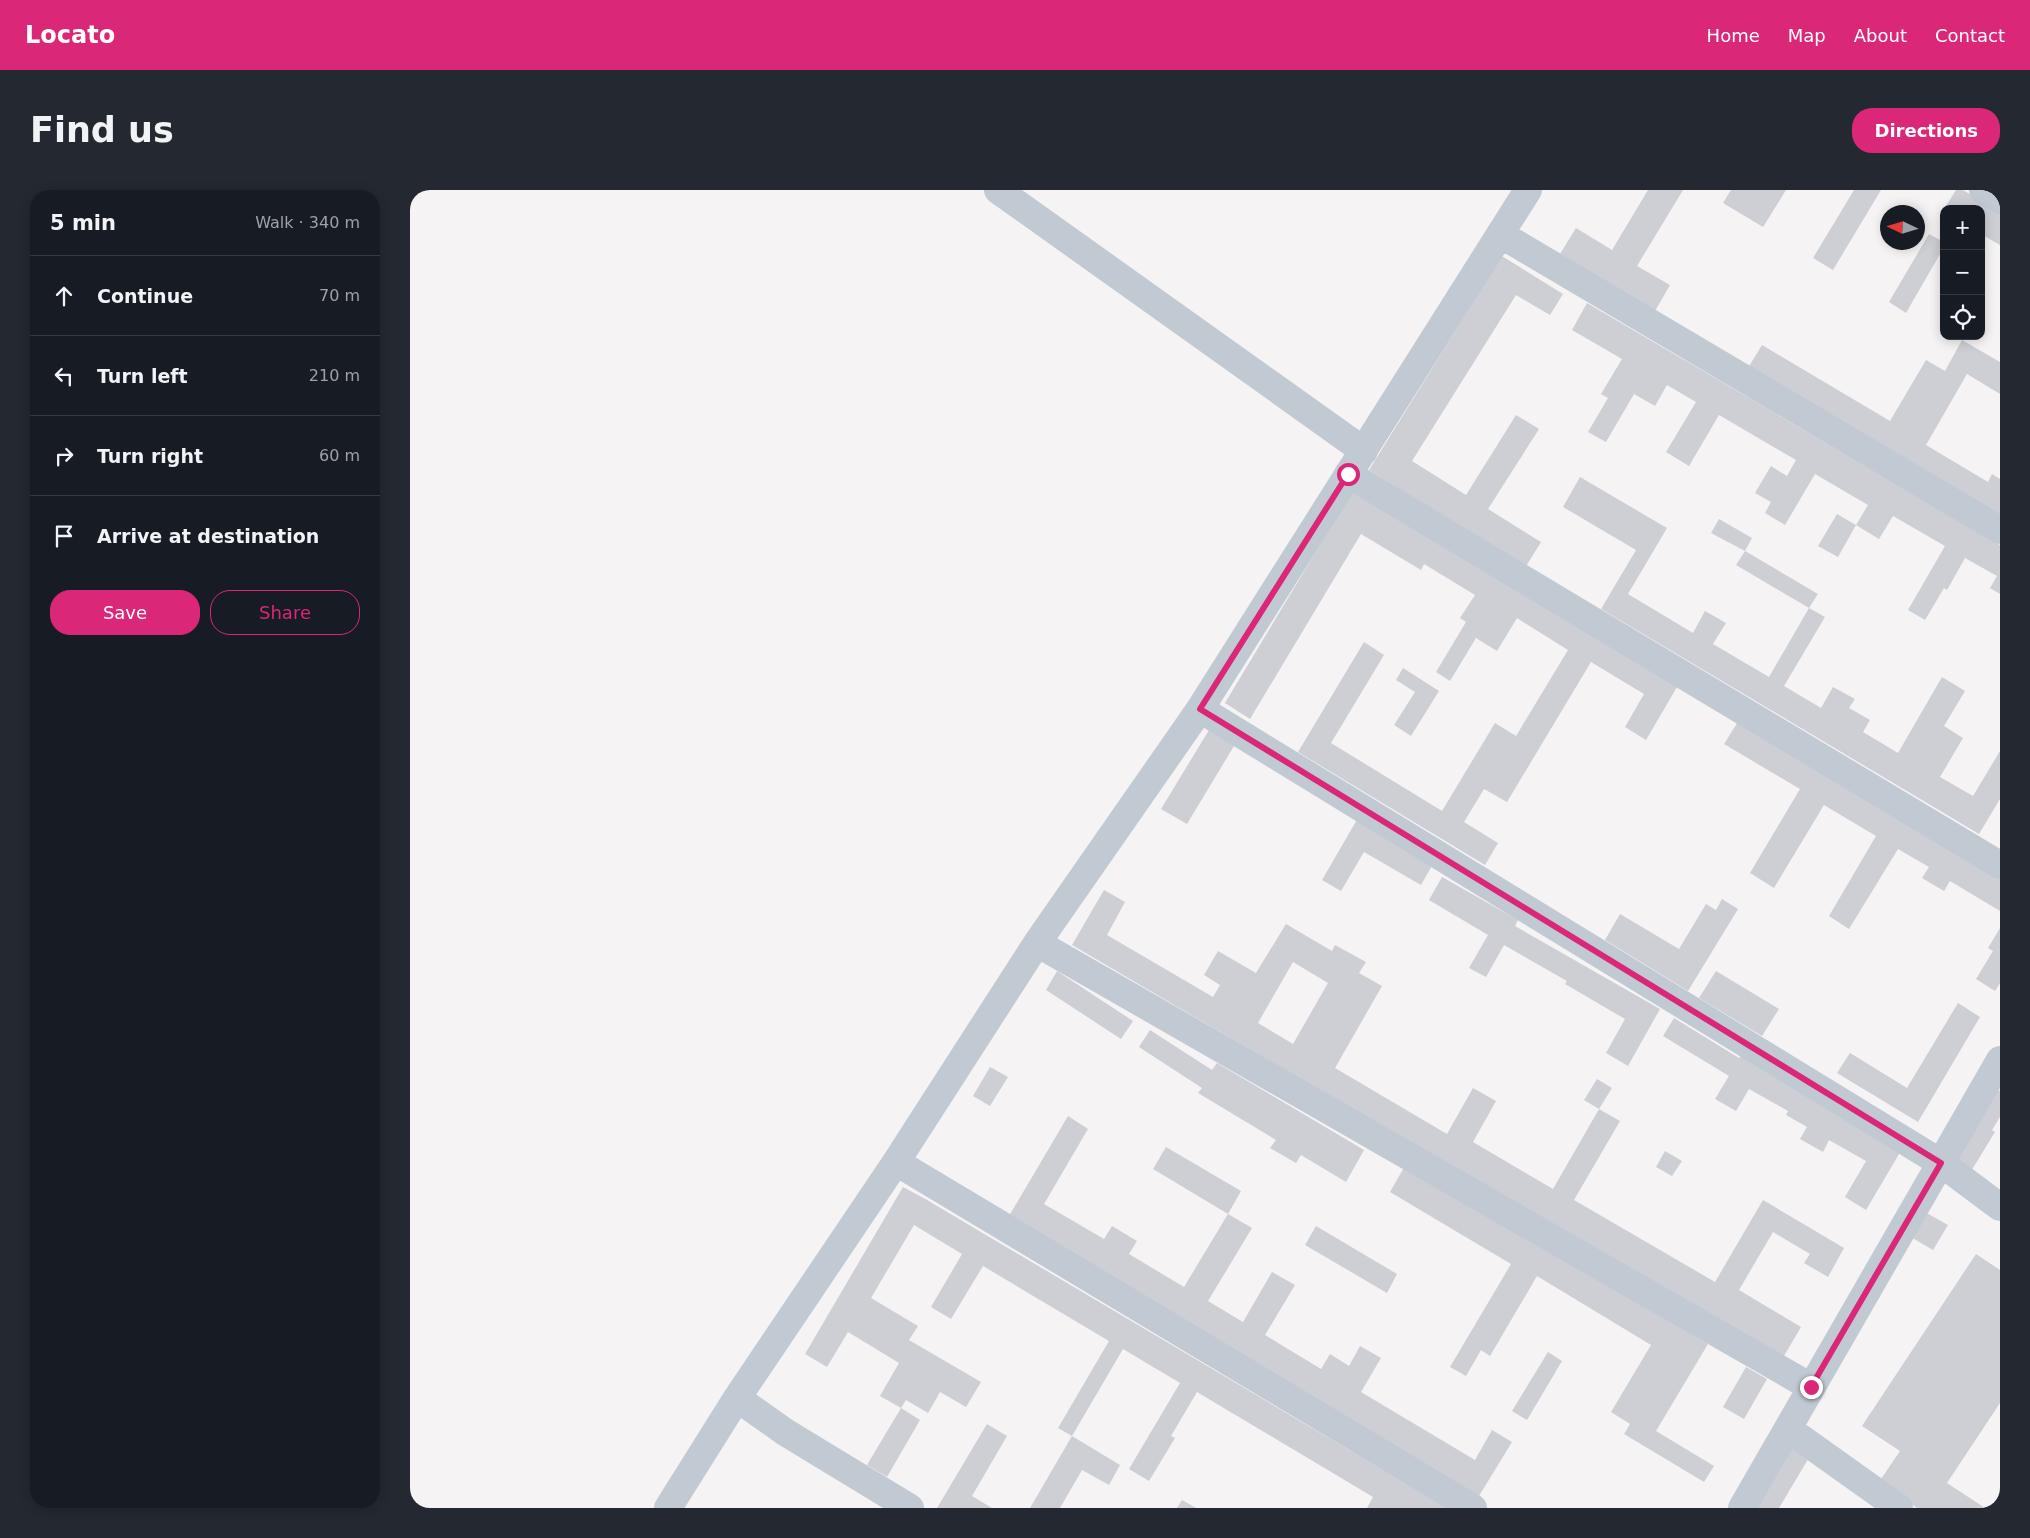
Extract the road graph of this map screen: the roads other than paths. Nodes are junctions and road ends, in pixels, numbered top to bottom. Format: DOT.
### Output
graph roads {
  1 [pos="998,190"];
  2 [pos="1528,190"];
  3 [pos="1983,190"];
  4 [pos="2000,200"];
  5 [pos="1500,234"];
  6 [pos="1364,451"];
  7 [pos="1348,474"];
  8 [pos="2000,530"];
  9 [pos="1200,709"];
  10 [pos="2000,865"];
  11 [pos="1037,943"];
  12 [pos="2000,1060"];
  13 [pos="896,1162"];
  14 [pos="1941,1163"];
  15 [pos="2000,1207"];
  16 [pos="1811,1387"];
  17 [pos="737,1398"];
  18 [pos="1788,1428"];
  19 [pos="668,1508"];
  20 [pos="910,1508"];
  21 [pos="1473,1508"];
  22 [pos="1742,1508"];
  23 [pos="1899,1508"];
  1 -- 6 [label="street"];
  2 -- 5 [label="street"];
  3 -- 4 [label="street"];
  5 -- 6 [label="street"];
  5 -- 8 [label="street"];
  6 -- 7 [label="street"];
  7 -- 9 [label="street"];
  7 -- 10 [label="street"];
  9 -- 11 [label="street"];
  9 -- 14 [label="street"];
  11 -- 13 [label="street"];
  11 -- 16 [label="street"];
  12 -- 14 [label="street"];
  13 -- 17 [label="street"];
  13 -- 21 [label="street"];
  14 -- 15 [label="street"];
  14 -- 16 [label="street"];
  16 -- 18 [label="street"];
  17 -- 19 [label="street"];
  17 -- 20 [label="street"];
  18 -- 22 [label="street"];
  18 -- 23 [label="street"];
}
